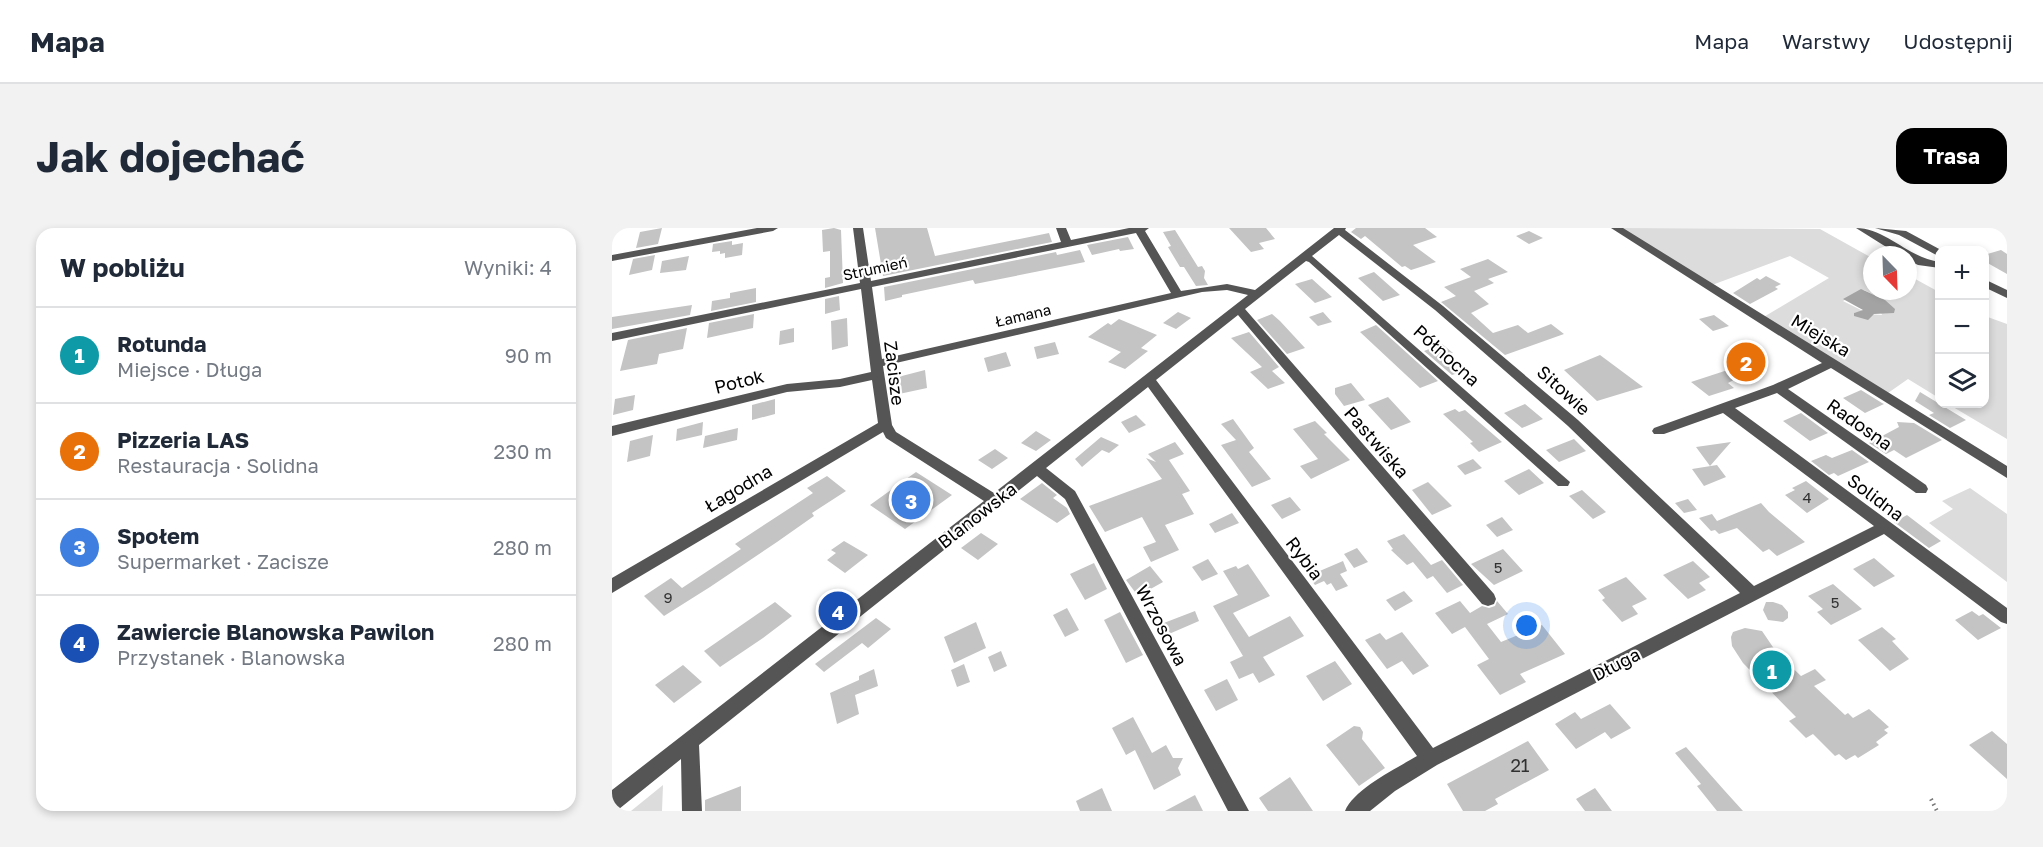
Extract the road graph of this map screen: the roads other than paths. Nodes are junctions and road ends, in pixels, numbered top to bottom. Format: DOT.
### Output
graph roads {
  1 [pos="773,228"];
  2 [pos="858,228"];
  3 [pos="1060,228"];
  4 [pos="1142,228"];
  5 [pos="1616,228"];
  6 [pos="1861,228"];
  7 [pos="1880,228"];
  8 [pos="1340,229"];
  9 [pos="1067,244"];
  10 [pos="1892,246"];
  11 [pos="1935,251"];
  12 [pos="1305,256"];
  13 [pos="612,258"];
  14 [pos="1917,260"];
  15 [pos="1935,264"];
  16 [pos="1989,285"];
  17 [pos="865,286"];
  18 [pos="1177,294"];
  19 [pos="1258,294"];
  20 [pos="2007,295"];
  21 [pos="1239,309"];
  22 [pos="612,337"];
  23 [pos="1832,363"];
  24 [pos="876,370"];
  25 [pos="1149,380"];
  26 [pos="1778,388"];
  27 [pos="1723,406"];
  28 [pos="885,425"];
  29 [pos="612,431"];
  30 [pos="1659,431"];
  31 [pos="1037,468"];
  32 [pos="2007,473"];
  33 [pos="1563,482"];
  34 [pos="1921,489"];
  35 [pos="995,501"];
  36 [pos="1885,527"];
  37 [pos="612,586"];
  38 [pos="1751,594"];
  39 [pos="1488,599"];
  40 [pos="2007,617"];
  41 [pos="690,741"];
  42 [pos="1430,759"];
  43 [pos="612,802"];
  44 [pos="692,811"];
  45 [pos="1239,811"];
  46 [pos="1355,811"];
  1 -- 13 [label="street"];
  2 -- 17 [label="street, Zacisze"];
  3 -- 9 [label="street"];
  4 -- 9 [label="street, Strumień"];
  4 -- 18 [label="street"];
  5 -- 23 [label="street, Miejska"];
  6 -- 10 [label="street"];
  7 -- 11 [label="street"];
  8 -- 12 [label="street, Blanowska"];
  8 -- 38 [label="street, Sitowie"];
  9 -- 17 [label="street, Strumień"];
  12 -- 19 [label="street, Blanowska"];
  12 -- 33 [label="street, Północna"];
  14 -- 15 [label="street"];
  16 -- 20 [label="street"];
  17 -- 22 [label="street, Strumień"];
  17 -- 24 [label="street, Zacisze"];
  18 -- 19 [label="street, Łamana"];
  18 -- 24 [label="street, Łamana"];
  19 -- 21 [label="street, Blanowska"];
  21 -- 25 [label="street, Blanowska"];
  21 -- 39 [label="street, Pastwiska"];
  23 -- 26 [label="street"];
  23 -- 32 [label="street, Miejska"];
  24 -- 28 [label="street, Zacisze"];
  24 -- 29 [label="street, Potok"];
  25 -- 31 [label="street, Blanowska"];
  25 -- 42 [label="street, Rybia"];
  26 -- 27 [label="street"];
  26 -- 34 [label="street, Radosna"];
  27 -- 30 [label="street"];
  27 -- 36 [label="street, Solidna"];
  28 -- 35 [label="street, Zacisze"];
  28 -- 37 [label="street, Łagodna"];
  31 -- 35 [label="street, Blanowska"];
  31 -- 45 [label="street, Wrzosowa"];
  35 -- 41 [label="street, Blanowska"];
  36 -- 38 [label="street, Długa"];
  36 -- 40 [label="street, Solidna"];
  38 -- 42 [label="street, Długa"];
  41 -- 43 [label="street, Blanowska"];
  41 -- 44 [label="street"];
  42 -- 46 [label="street, Długa"];
}
